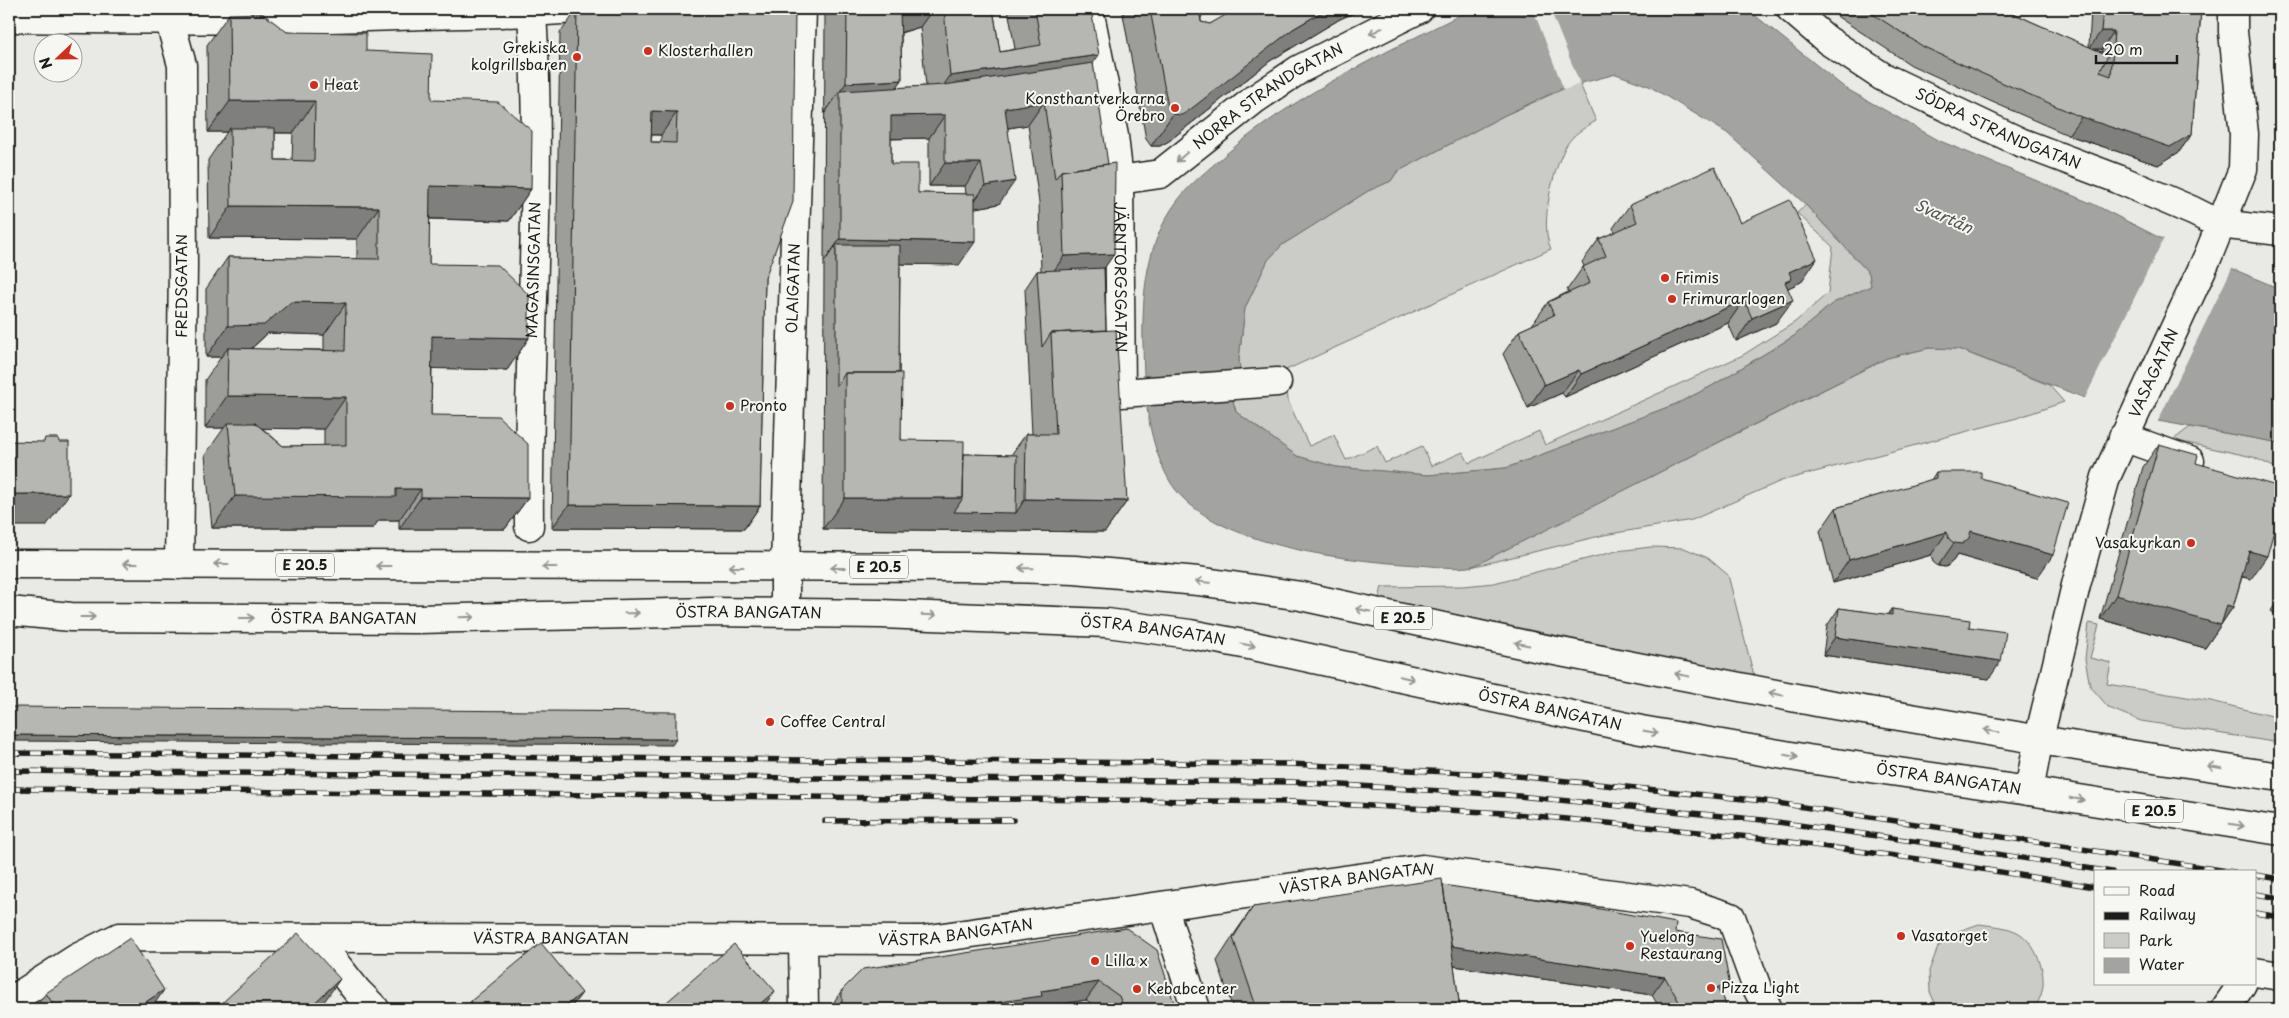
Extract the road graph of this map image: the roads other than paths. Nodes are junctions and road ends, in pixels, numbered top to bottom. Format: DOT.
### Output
graph roads {
  1 [pos="571,9"];
  2 [pos="802,9"];
  3 [pos="1090,9"];
  4 [pos="1419,9"];
  5 [pos="1791,9"];
  6 [pos="2233,9"];
  7 [pos="169,13"];
  8 [pos="532,13"];
  9 [pos="9,18"];
  10 [pos="1119,180"];
  11 [pos="2219,224"];
  12 [pos="2280,231"];
  13 [pos="1277,382"];
  14 [pos="2128,426"];
  15 [pos="2213,469"];
  16 [pos="528,526"];
  17 [pos="9,564"];
  18 [pos="179,565"];
  19 [pos="785,568"];
  20 [pos="9,611"];
  21 [pos="785,612"];
  22 [pos="2039,738"];
  23 [pos="2280,777"];
  24 [pos="2029,791"];
  25 [pos="2280,831"];
  26 [pos="1163,906"];
  27 [pos="315,938"];
  28 [pos="803,940"];
  29 [pos="2256,972"];
  30 [pos="2280,976"];
  31 [pos="2241,986"];
  32 [pos="9,1002"];
  33 [pos="375,1009"];
  34 [pos="804,1009"];
  35 [pos="1196,1009"];
  36 [pos="1768,1009"];
  37 [pos="2225,1009"];
  1 -- 8 [label="street"];
  2 -- 19 [label="street, OLAIGATAN"];
  3 -- 10 [label="street, JÄRNTORGSGATAN"];
  4 -- 10 [label="street, NORRA STRANDGATAN, one-way"];
  5 -- 11 [label="street, SÖDRA STRANDGATAN"];
  6 -- 11 [label="street, VASAGATAN"];
  7 -- 8 [label="street"];
  7 -- 9 [label="street"];
  7 -- 18 [label="street, FREDSGATAN"];
  8 -- 16 [label="street, MAGASINSGATAN"];
  10 -- 13 [label="street, JÄRNTORGSGATAN"];
  11 -- 12 [label="street"];
  11 -- 14 [label="street, VASAGATAN"];
  14 -- 15 [label="street"];
  14 -- 22 [label="street, VASAGATAN"];
  18 -- 17 [label="street, E 20.5, one-way"];
  19 -- 18 [label="street, E 20.5, one-way"];
  19 -- 21 [label="street, OLAIGATAN"];
  22 -- 19 [label="street, E 20.5, one-way"];
  20 -- 21 [label="street, ÖSTRA BANGATAN / E 20.5, one-way"];
  21 -- 24 [label="street, ÖSTRA BANGATAN / E 20.5, one-way"];
  23 -- 22 [label="street, E 20.5, one-way"];
  22 -- 24 [label="street, VASAGATAN"];
  24 -- 25 [label="street, ÖSTRA BANGATAN / E 20.5, one-way"];
  26 -- 28 [label="street, VÄSTRA BANGATAN"];
  26 -- 35 [label="street"];
  26 -- 36 [label="street, VÄSTRA BANGATAN"];
  27 -- 28 [label="street, VÄSTRA BANGATAN"];
  27 -- 32 [label="street, VÄSTRA BANGATAN"];
  27 -- 33 [label="street"];
  28 -- 34 [label="street"];
  29 -- 30 [label="street"];
  31 -- 37 [label="street"];
}
